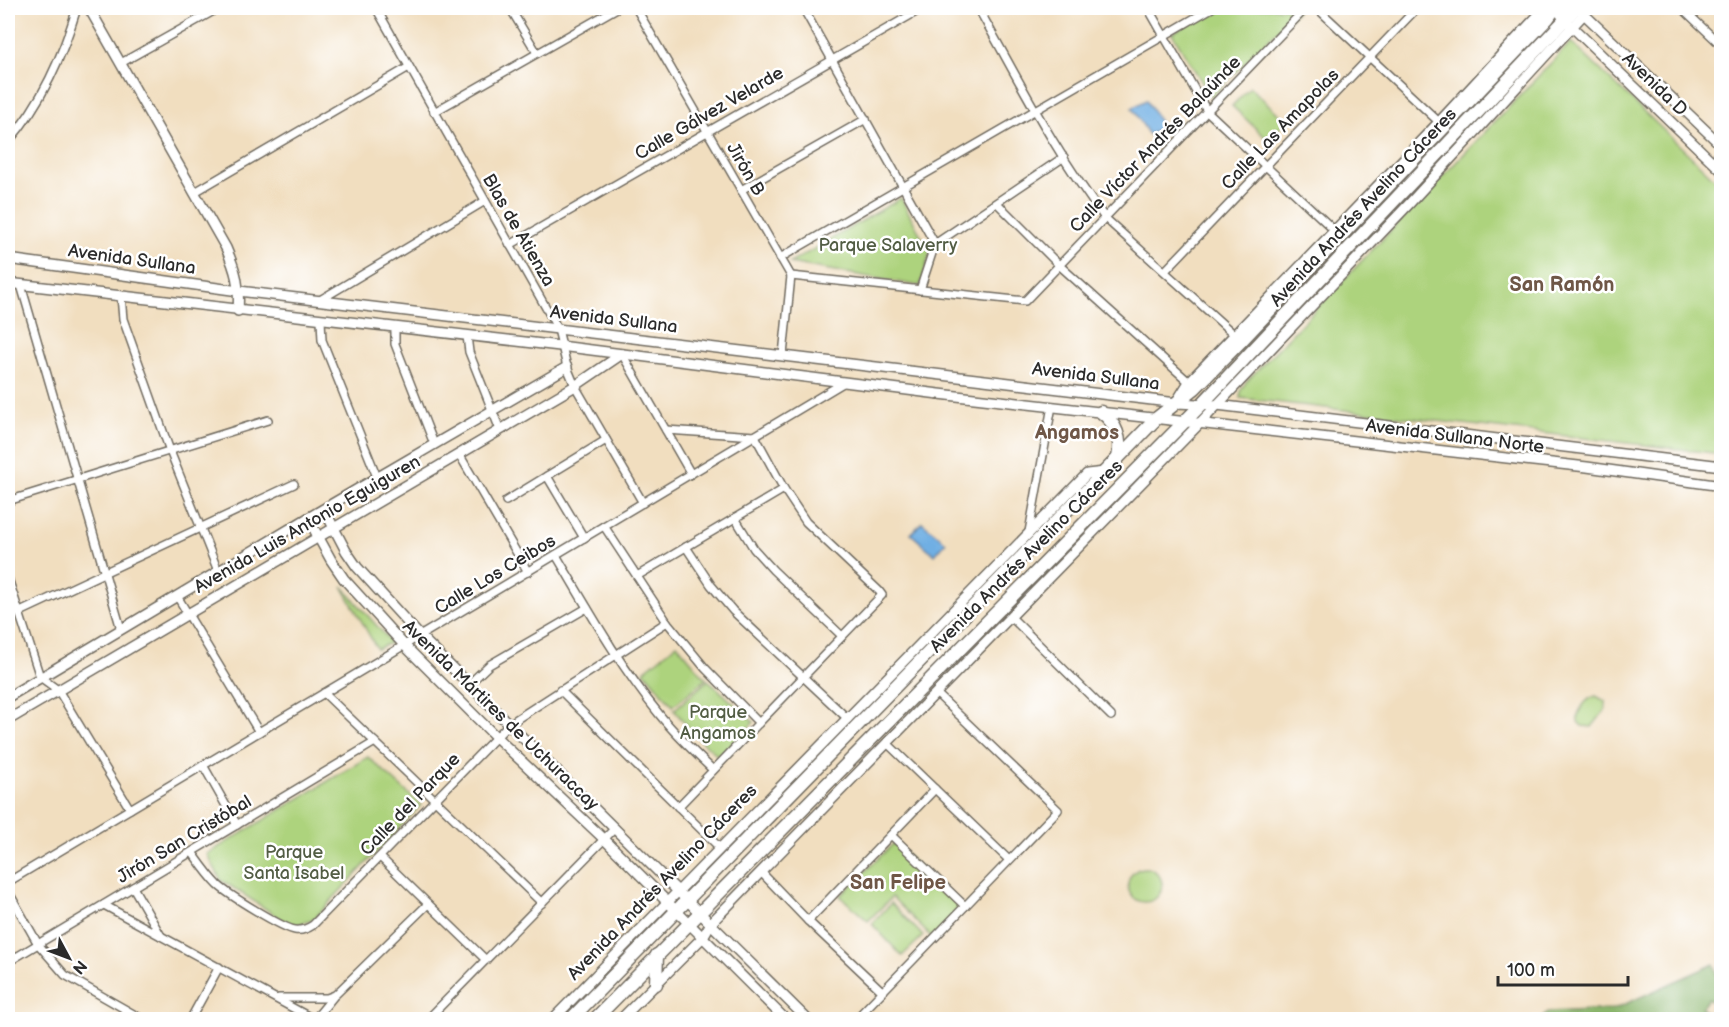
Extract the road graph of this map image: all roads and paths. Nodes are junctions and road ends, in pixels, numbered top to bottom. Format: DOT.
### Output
graph roads {
  1 [pos="77,8"];
  2 [pos="89,8"];
  3 [pos="219,8"];
  4 [pos="376,8"];
  5 [pos="510,8"];
  6 [pos="618,8"];
  7 [pos="636,8"];
  8 [pos="803,8"];
  9 [pos="923,8"];
  10 [pos="978,8"];
  11 [pos="1148,8"];
  12 [pos="1212,8"];
  13 [pos="1306,8"];
  14 [pos="1317,8"];
  15 [pos="1417,8"];
  16 [pos="1545,8"];
  17 [pos="1556,8"];
  18 [pos="1682,8"];
  19 [pos="1582,9"];
  20 [pos="1569,24"];
  21 [pos="1164,36"];
  22 [pos="1722,46"];
  23 [pos="537,54"];
  24 [pos="1370,57"];
  25 [pos="832,60"];
  26 [pos="121,63"];
  27 [pos="409,67"];
  28 [pos="1036,110"];
  29 [pos="1207,111"];
  30 [pos="434,112"];
  31 [pos="866,119"];
  32 [pos="1439,122"];
  33 [pos="707,132"];
  34 [pos="8,142"];
  35 [pos="1722,146"];
  36 [pos="1722,151"];
  37 [pos="1064,158"];
  38 [pos="1712,162"];
  39 [pos="1266,166"];
  40 [pos="1722,171"];
  41 [pos="903,187"];
  42 [pos="741,190"];
  43 [pos="195,192"];
  44 [pos="485,201"];
  45 [pos="997,202"];
  46 [pos="1105,218"];
  47 [pos="1335,231"];
  48 [pos="935,244"];
  49 [pos="510,245"];
  50 [pos="780,258"];
  51 [pos="8,259"];
  52 [pos="1059,265"];
  53 [pos="1165,271"];
  54 [pos="790,276"];
  55 [pos="8,283"];
  56 [pos="21,285"];
  57 [pos="920,290"];
  58 [pos="239,291"];
  59 [pos="121,296"];
  60 [pos="320,300"];
  61 [pos="238,311"];
  62 [pos="321,320"];
  63 [pos="395,328"];
  64 [pos="558,329"];
  65 [pos="467,336"];
  66 [pos="1238,338"];
  67 [pos="560,346"];
  68 [pos="622,354"];
  69 [pos="783,355"];
  70 [pos="849,362"];
  71 [pos="567,367"];
  72 [pos="1189,382"];
  73 [pos="843,383"];
  74 [pos="575,386"];
  75 [pos="1138,398"];
  76 [pos="1177,402"];
  77 [pos="1203,403"];
  78 [pos="1217,405"];
  79 [pos="1052,406"];
  80 [pos="491,411"];
  81 [pos="1101,412"];
  82 [pos="1137,416"];
  83 [pos="1158,418"];
  84 [pos="268,420"];
  85 [pos="1183,422"];
  86 [pos="1200,423"];
  87 [pos="500,430"];
  88 [pos="666,430"];
  89 [pos="755,436"];
  90 [pos="606,440"];
  91 [pos="434,444"];
  92 [pos="170,451"];
  93 [pos="459,454"];
  94 [pos="1118,458"];
  95 [pos="1722,466"];
  96 [pos="1105,472"];
  97 [pos="691,474"];
  98 [pos="547,476"];
  99 [pos="377,477"];
  100 [pos="77,480"];
  101 [pos="294,484"];
  102 [pos="1722,486"];
  103 [pos="784,489"];
  104 [pos="8,501"];
  105 [pos="506,501"];
  106 [pos="643,503"];
  107 [pos="324,508"];
  108 [pos="308,518"];
  109 [pos="735,518"];
  110 [pos="604,526"];
  111 [pos="201,527"];
  112 [pos="333,527"];
  113 [pos="1029,532"];
  114 [pos="317,536"];
  115 [pos="584,538"];
  116 [pos="686,547"];
  117 [pos="556,555"];
  118 [pos="218,571"];
  119 [pos="528,572"];
  120 [pos="104,573"];
  121 [pos="637,576"];
  122 [pos="8,578"];
  123 [pos="177,596"];
  124 [pos="587,608"];
  125 [pos="18,613"];
  126 [pos="188,613"];
  127 [pos="1011,617"];
  128 [pos="667,622"];
  129 [pos="121,629"];
  130 [pos="420,636"];
  131 [pos="842,636"];
  132 [pos="404,645"];
  133 [pos="616,654"];
  134 [pos="40,677"];
  135 [pos="802,677"];
  136 [pos="468,685"];
  137 [pos="58,690"];
  138 [pos="560,690"];
  139 [pos="324,693"];
  140 [pos="936,693"];
  141 [pos="8,697"];
  142 [pos="1111,716"];
  143 [pos="848,719"];
  144 [pos="8,720"];
  145 [pos="759,723"];
  146 [pos="509,724"];
  147 [pos="259,732"];
  148 [pos="496,737"];
  149 [pos="375,742"];
  150 [pos="887,743"];
  151 [pos="203,765"];
  152 [pos="713,770"];
  153 [pos="935,789"];
  154 [pos="435,800"];
  155 [pos="678,807"];
  156 [pos="130,809"];
  157 [pos="237,825"];
  158 [pos="615,828"];
  159 [pos="891,835"];
  160 [pos="604,839"];
  161 [pos="720,848"];
  162 [pos="192,852"];
  163 [pos="380,857"];
  164 [pos="1010,860"];
  165 [pos="761,872"];
  166 [pos="8,882"];
  167 [pos="133,887"];
  168 [pos="8,891"];
  169 [pos="683,895"];
  170 [pos="542,903"];
  171 [pos="428,904"];
  172 [pos="104,905"];
  173 [pos="672,906"];
  174 [pos="965,906"];
  175 [pos="700,912"];
  176 [pos="808,921"];
  177 [pos="689,922"];
  178 [pos="711,923"];
  179 [pos="161,936"];
  180 [pos="703,937"];
  181 [pos="38,944"];
  182 [pos="657,955"];
  183 [pos="486,960"];
  184 [pos="8,962"];
  185 [pos="219,967"];
  186 [pos="656,984"];
  187 [pos="882,991"];
  188 [pos="335,995"];
  189 [pos="277,998"];
  190 [pos="315,1019"];
  191 [pos="621,1019"];
  192 [pos="144,1020"];
  193 [pos="190,1020"];
  194 [pos="427,1020"];
  195 [pos="552,1020"];
  196 [pos="570,1020"];
  197 [pos="594,1020"];
  198 [pos="786,1020"];
  199 [pos="808,1020"];
  200 [pos="855,1020"];
  1 -- 34 [label="street"];
  2 -- 26 [label="main road"];
  3 -- 26 [label="street"];
  4 -- 27 [label="street, Blas de Atienza"];
  5 -- 23 [label="street"];
  6 -- 23 [label="street"];
  7 -- 33 [label="street, Jirón B"];
  8 -- 25 [label="street"];
  9 -- 25 [label="street, Calle Gálvez Velarde"];
  10 -- 28 [label="street"];
  11 -- 21 [label="street"];
  12 -- 21 [label="street"];
  13 -- 29 [label="street, Calle Víctor Andrés Balaúnde"];
  14 -- 24 [label="street"];
  15 -- 24 [label="street, Calle Las Amapolas"];
  16 -- 32 [label="main road, Avenida Andrés Avelino Cáceres"];
  17 -- 20 [label="main road, Avenida D"];
  17 -- 66 [label="highway, Avenida Andrés Avelino Cáceres"];
  18 -- 22 [label="street"];
  19 -- 20 [label="highway, Avenida Andrés Avelino Cáceres"];
  19 -- 35 [label="main road, Avenida D"];
  20 -- 38 [label="main road, Avenida D"];
  20 -- 77 [label="highway, Avenida Andrés Avelino Cáceres"];
  20 -- 78 [label="main road, Avenida Andrés Avelino Cáceres"];
  21 -- 28 [label="street"];
  21 -- 29 [label="street"];
  23 -- 30 [label="street"];
  24 -- 32 [label="street"];
  24 -- 39 [label="street, Calle Las Amapolas"];
  25 -- 31 [label="street"];
  25 -- 33 [label="street, Calle Gálvez Velarde"];
  26 -- 43 [label="main road"];
  27 -- 30 [label="street, Blas de Atienza"];
  27 -- 43 [label="street"];
  28 -- 37 [label="street"];
  28 -- 41 [label="street"];
  29 -- 39 [label="street"];
  29 -- 46 [label="street, Calle Víctor Andrés Balaúnde"];
  30 -- 44 [label="street, Blas de Atienza"];
  31 -- 41 [label="street"];
  31 -- 42 [label="street"];
  32 -- 47 [label="main road, Avenida Andrés Avelino Cáceres"];
  33 -- 42 [label="street, Jirón B"];
  33 -- 49 [label="street, Calle Gálvez Velarde"];
  36 -- 38 [label="street"];
  37 -- 45 [label="street"];
  37 -- 46 [label="street"];
  38 -- 40 [label="main road, Avenida D"];
  39 -- 47 [label="street"];
  39 -- 53 [label="street, Calle Las Amapolas"];
  41 -- 48 [label="street"];
  41 -- 50 [label="street"];
  42 -- 50 [label="street, Jirón B"];
  43 -- 58 [label="main road"];
  44 -- 49 [label="street, Blas de Atienza"];
  44 -- 60 [label="street"];
  45 -- 48 [label="street"];
  45 -- 52 [label="street"];
  46 -- 52 [label="street, Calle Víctor Andrés Balaúnde"];
  46 -- 53 [label="street"];
  47 -- 66 [label="main road, Avenida Andrés Avelino Cáceres"];
  48 -- 57 [label="street"];
  49 -- 64 [label="street, Blas de Atienza"];
  50 -- 54 [label="street, Jirón B"];
  51 -- 58 [label="main road, Avenida Sullana"];
  52 -- 57 [label="street, Calle Víctor Andrés Balaúnde"];
  52 -- 72 [label="street"];
  53 -- 66 [label="street"];
  54 -- 57 [label="street"];
  54 -- 69 [label="street"];
  55 -- 56 [label="main road, Avenida Sullana"];
  56 -- 59 [label="main road, Avenida Sullana"];
  56 -- 100 [label="street"];
  58 -- 60 [label="main road, Avenida Sullana"];
  58 -- 61 [label="main road"];
  59 -- 61 [label="main road, Avenida Sullana"];
  59 -- 92 [label="street"];
  60 -- 64 [label="main road, Avenida Sullana"];
  61 -- 62 [label="main road, Avenida Sullana"];
  62 -- 63 [label="main road, Avenida Sullana"];
  62 -- 99 [label="street"];
  63 -- 65 [label="main road, Avenida Sullana"];
  63 -- 91 [label="street"];
  64 -- 67 [label="street, Blas de Atienza"];
  64 -- 69 [label="main road, Avenida Sullana"];
  65 -- 67 [label="main road, Avenida Sullana"];
  65 -- 80 [label="street"];
  66 -- 72 [label="main road, Avenida Andrés Avelino Cáceres"];
  66 -- 76 [label="highway, Avenida Andrés Avelino Cáceres"];
  67 -- 68 [label="main road, Avenida Sullana"];
  67 -- 71 [label="street, Blas de Atienza"];
  68 -- 73 [label="main road, Avenida Sullana"];
  68 -- 74 [label="main road, Avenida Luis Antonio Eguiguren"];
  68 -- 88 [label="street"];
  69 -- 70 [label="main road, Avenida Sullana"];
  70 -- 73 [label="main road"];
  70 -- 75 [label="main road, Avenida Sullana"];
  71 -- 74 [label="street, Blas de Atienza"];
  71 -- 80 [label="main road, Avenida Luis Antonio Eguiguren"];
  72 -- 76 [label="main road, Avenida Andrés Avelino Cáceres"];
  73 -- 79 [label="main road, Avenida Sullana"];
  73 -- 89 [label="street, Calle Los Ceibos"];
  74 -- 87 [label="main road, Avenida Luis Antonio Eguiguren"];
  74 -- 90 [label="street, Blas de Atienza"];
  75 -- 76 [label="main road, Avenida Sullana"];
  75 -- 82 [label="main road"];
  76 -- 77 [label="main road, Avenida Sullana"];
  76 -- 83 [label="highway, Avenida Andrés Avelino Cáceres"];
  77 -- 78 [label="main road, Avenida Sullana"];
  77 -- 85 [label="highway, Avenida Andrés Avelino Cáceres"];
  78 -- 86 [label="main road, Avenida Andrés Avelino Cáceres"];
  78 -- 95 [label="main road, Avenida Sullana Norte"];
  79 -- 81 [label="main road, Avenida Sullana"];
  79 -- 113 [label="street"];
  80 -- 87 [label="street"];
  80 -- 91 [label="main road, Avenida Luis Antonio Eguiguren"];
  81 -- 82 [label="main road, Avenida Sullana"];
  81 -- 94 [label="highway"];
  82 -- 83 [label="main road, Avenida Sullana"];
  83 -- 85 [label="main road, Avenida Sullana"];
  83 -- 94 [label="highway, Avenida Andrés Avelino Cáceres"];
  84 -- 92 [label="street"];
  85 -- 86 [label="main road, Avenida Sullana Norte"];
  85 -- 175 [label="highway, Avenida Andrés Avelino Cáceres"];
  86 -- 102 [label="main road, Avenida Sullana Norte"];
  86 -- 127 [label="main road, Avenida Andrés Avelino Cáceres"];
  87 -- 93 [label="main road, Avenida Luis Antonio Eguiguren"];
  88 -- 89 [label="street"];
  88 -- 97 [label="street"];
  89 -- 97 [label="street, Calle Los Ceibos"];
  89 -- 103 [label="street"];
  90 -- 98 [label="street"];
  90 -- 106 [label="street, Blas de Atienza"];
  91 -- 99 [label="main road, Avenida Luis Antonio Eguiguren"];
  92 -- 100 [label="street"];
  92 -- 111 [label="street"];
  93 -- 112 [label="main road, Avenida Luis Antonio Eguiguren"];
  93 -- 119 [label="street"];
  94 -- 96 [label="highway, Avenida Andrés Avelino Cáceres"];
  96 -- 113 [label="main road, Avenida Andrés Avelino Cáceres"];
  96 -- 169 [label="highway, Avenida Andrés Avelino Cáceres"];
  97 -- 106 [label="street, Calle Los Ceibos"];
  98 -- 105 [label="street"];
  98 -- 115 [label="street"];
  99 -- 107 [label="main road, Avenida Luis Antonio Eguiguren"];
  100 -- 104 [label="street"];
  100 -- 120 [label="street"];
  101 -- 111 [label="street"];
  103 -- 109 [label="street"];
  103 -- 131 [label="street"];
  106 -- 110 [label="street, Calle Los Ceibos"];
  107 -- 108 [label="main road, Avenida Luis Antonio Eguiguren"];
  107 -- 112 [label="main road, Avenida Mártires de Uchuraccay"];
  108 -- 114 [label="main road, Avenida Mártires de Uchuraccay"];
  108 -- 118 [label="main road, Avenida Luis Antonio Eguiguren"];
  109 -- 116 [label="street"];
  109 -- 131 [label="street"];
  110 -- 115 [label="street, Calle Los Ceibos"];
  110 -- 121 [label="street"];
  111 -- 118 [label="street"];
  111 -- 120 [label="street"];
  112 -- 114 [label="main road, Avenida Luis Antonio Eguiguren"];
  112 -- 130 [label="main road, Avenida Mártires de Uchuraccay"];
  113 -- 143 [label="main road, Avenida Andrés Avelino Cáceres"];
  114 -- 126 [label="main road, Avenida Luis Antonio Eguiguren"];
  114 -- 132 [label="main road, Avenida Mártires de Uchuraccay"];
  115 -- 117 [label="street, Calle Los Ceibos"];
  116 -- 121 [label="street"];
  116 -- 135 [label="street"];
  117 -- 119 [label="street, Calle Los Ceibos"];
  117 -- 124 [label="street"];
  118 -- 123 [label="main road, Avenida Luis Antonio Eguiguren"];
  119 -- 130 [label="street, Calle Los Ceibos"];
  120 -- 125 [label="street"];
  120 -- 129 [label="street"];
  121 -- 128 [label="street"];
  122 -- 125 [label="street"];
  123 -- 126 [label="street"];
  123 -- 129 [label="main road, Avenida Luis Antonio Eguiguren"];
  124 -- 133 [label="street"];
  124 -- 136 [label="street"];
  125 -- 134 [label="street"];
  126 -- 137 [label="main road, Avenida Luis Antonio Eguiguren"];
  126 -- 147 [label="street"];
  127 -- 140 [label="main road, Avenida Andrés Avelino Cáceres"];
  127 -- 142 [label="street"];
  128 -- 133 [label="street, Calle del Parque"];
  128 -- 145 [label="street"];
  129 -- 134 [label="main road, Avenida Luis Antonio Eguiguren"];
  130 -- 132 [label="street, Calle Los Ceibos"];
  130 -- 136 [label="main road, Avenida Mártires de Uchuraccay"];
  131 -- 135 [label="street"];
  132 -- 139 [label="street, Calle Los Ceibos"];
  132 -- 148 [label="main road, Avenida Mártires de Uchuraccay"];
  133 -- 138 [label="street, Calle del Parque"];
  133 -- 152 [label="street"];
  134 -- 137 [label="street"];
  134 -- 141 [label="main road, Avenida Luis Antonio Eguiguren"];
  135 -- 143 [label="street"];
  135 -- 145 [label="street"];
  136 -- 146 [label="main road, Avenida Mártires de Uchuraccay"];
  137 -- 144 [label="main road, Avenida Luis Antonio Eguiguren"];
  137 -- 156 [label="street"];
  138 -- 146 [label="street, Calle del Parque"];
  138 -- 155 [label="street"];
  139 -- 147 [label="street, Calle Los Ceibos"];
  139 -- 149 [label="street"];
  140 -- 150 [label="main road, Avenida Andrés Avelino Cáceres"];
  140 -- 164 [label="street"];
  143 -- 161 [label="main road, Avenida Andrés Avelino Cáceres"];
  145 -- 152 [label="street"];
  146 -- 148 [label="street, Calle del Parque"];
  146 -- 158 [label="main road, Avenida Mártires de Uchuraccay"];
  147 -- 151 [label="street, Calle Los Ceibos"];
  148 -- 154 [label="street, Calle del Parque"];
  148 -- 160 [label="main road, Avenida Mártires de Uchuraccay"];
  149 -- 154 [label="street"];
  149 -- 157 [label="street, Jirón San Cristóbal"];
  150 -- 153 [label="street"];
  150 -- 165 [label="main road, Avenida Andrés Avelino Cáceres"];
  151 -- 156 [label="street, Calle Los Ceibos"];
  151 -- 157 [label="street"];
  152 -- 155 [label="street"];
  153 -- 159 [label="street"];
  153 -- 164 [label="street"];
  154 -- 163 [label="street, Calle del Parque"];
  154 -- 170 [label="street"];
  155 -- 161 [label="street"];
  156 -- 166 [label="street, Calle Los Ceibos"];
  157 -- 162 [label="street, Jirón San Cristóbal"];
  158 -- 160 [label="street"];
  158 -- 169 [label="main road, Avenida Mártires de Uchuraccay"];
  159 -- 174 [label="street"];
  159 -- 176 [label="street"];
  160 -- 170 [label="street"];
  160 -- 173 [label="main road, Avenida Mártires de Uchuraccay"];
  161 -- 169 [label="main road, Avenida Andrés Avelino Cáceres"];
  162 -- 163 [label="street, Calle del Parque"];
  162 -- 167 [label="street, Jirón San Cristóbal"];
  163 -- 171 [label="street"];
  164 -- 174 [label="street"];
  165 -- 176 [label="street"];
  165 -- 178 [label="main road, Avenida Andrés Avelino Cáceres"];
  167 -- 172 [label="street, Jirón San Cristóbal"];
  167 -- 179 [label="street"];
  168 -- 181 [label="street"];
  169 -- 173 [label="highway, Avenida Andrés Avelino Cáceres"];
  169 -- 175 [label="main road, Avenida Mártires de Uchuraccay"];
  170 -- 183 [label="street"];
  171 -- 183 [label="street"];
  171 -- 188 [label="street"];
  172 -- 179 [label="street"];
  172 -- 181 [label="street, Jirón San Cristóbal"];
  173 -- 177 [label="main road, Avenida Mártires de Uchuraccay"];
  173 -- 195 [label="main road, Avenida Andrés Avelino Cáceres"];
  173 -- 196 [label="highway, Avenida Andrés Avelino Cáceres"];
  174 -- 187 [label="street"];
  175 -- 177 [label="highway, Avenida Andrés Avelino Cáceres"];
  175 -- 178 [label="main road, Avenida Mártires de Uchuraccay"];
  176 -- 187 [label="street"];
  177 -- 180 [label="main road, Avenida Mártires de Uchuraccay"];
  177 -- 182 [label="highway, Avenida Andrés Avelino Cáceres"];
  178 -- 180 [label="main road, Avenida Andrés Avelino Cáceres"];
  178 -- 199 [label="main road, Avenida Mártires de Uchuraccay"];
  179 -- 185 [label="street"];
  180 -- 186 [label="main road, Avenida Andrés Avelino Cáceres"];
  180 -- 198 [label="main road, Avenida Mártires de Uchuraccay"];
  181 -- 184 [label="street, Jirón San Cristóbal"];
  181 -- 192 [label="street"];
  182 -- 186 [label="highway"];
  182 -- 197 [label="highway, Avenida Andrés Avelino Cáceres"];
  183 -- 194 [label="street"];
  185 -- 189 [label="street"];
  185 -- 193 [label="street"];
  186 -- 191 [label="main road, Avenida Andrés Avelino Cáceres"];
  187 -- 200 [label="street"];
  188 -- 189 [label="street"];
  188 -- 190 [label="street"];
  189 -- 190 [label="street"];
}
